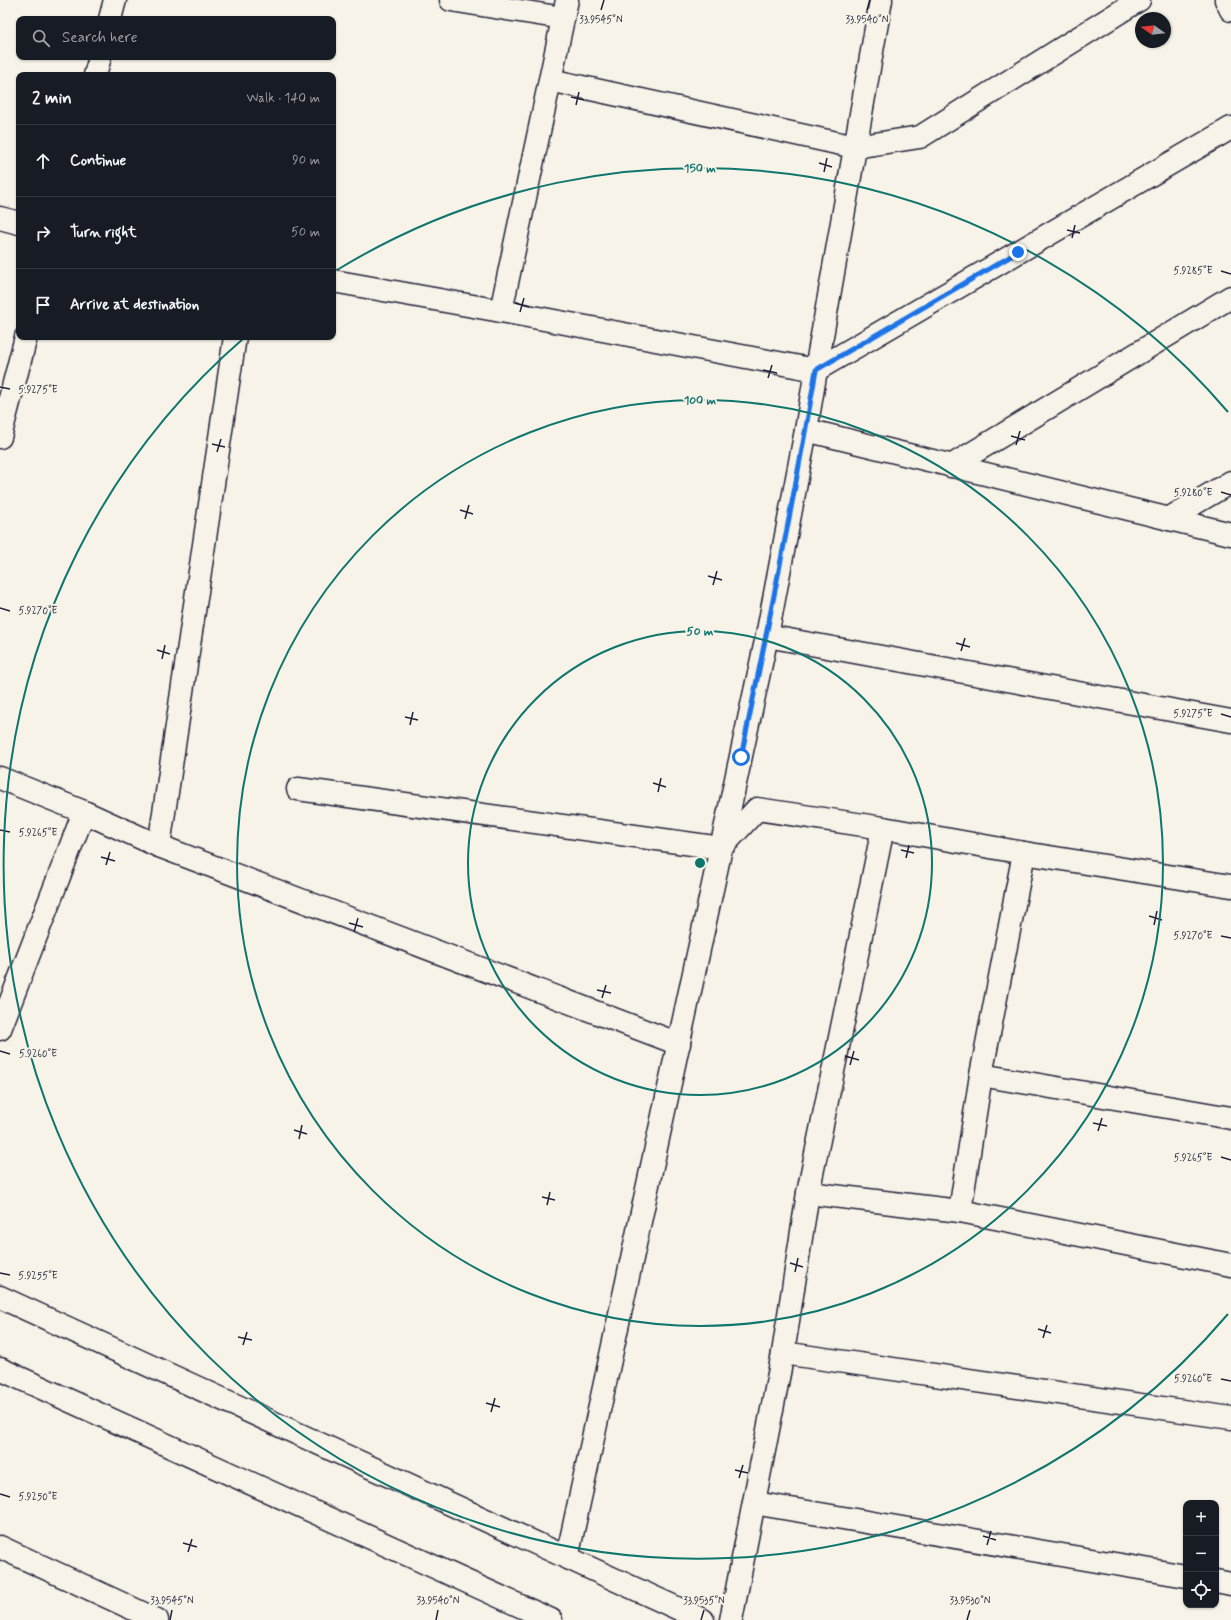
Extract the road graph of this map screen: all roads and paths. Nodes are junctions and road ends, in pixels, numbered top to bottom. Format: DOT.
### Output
graph roads {
  1 [pos="115,0"];
  2 [pos="451,0"];
  3 [pos="881,0"];
  4 [pos="1138,0"];
  5 [pos="1226,0"];
  6 [pos="565,9"];
  7 [pos="1231,10"];
  8 [pos="111,16"];
  9 [pos="99,60"];
  10 [pos="96,72"];
  11 [pos="550,80"];
  12 [pos="1231,128"];
  13 [pos="855,147"];
  14 [pos="0,218"];
  15 [pos="16,222"];
  16 [pos="336,282"];
  17 [pos="1231,297"];
  18 [pos="502,311"];
  19 [pos="25,340"];
  20 [pos="235,340"];
  21 [pos="816,370"];
  22 [pos="806,430"];
  23 [pos="0,437"];
  24 [pos="951,466"];
  25 [pos="1231,482"];
  26 [pos="1168,519"];
  27 [pos="1231,534"];
  28 [pos="767,636"];
  29 [pos="1231,721"];
  30 [pos="0,778"];
  31 [pos="298,789"];
  32 [pos="84,812"];
  33 [pos="883,828"];
  34 [pos="159,846"];
  35 [pos="721,848"];
  36 [pos="1024,852"];
  37 [pos="1231,886"];
  38 [pos="0,1030"];
  39 [pos="679,1044"];
  40 [pos="981,1075"];
  41 [pos="1231,1118"];
  42 [pos="808,1194"];
  43 [pos="960,1211"];
  44 [pos="1231,1265"];
  45 [pos="0,1297"];
  46 [pos="783,1353"];
  47 [pos="0,1369"];
  48 [pos="1231,1418"];
  49 [pos="754,1503"];
  50 [pos="0,1547"];
  51 [pos="567,1558"];
  52 [pos="1183,1575"];
  53 [pos="1219,1582"];
  54 [pos="1231,1584"];
  55 [pos="157,1620"];
  56 [pos="551,1620"];
  57 [pos="703,1620"];
  58 [pos="731,1620"];
  1 -- 8 [label="street"];
  2 -- 6 [label="street"];
  3 -- 13 [label="street"];
  4 -- 13 [label="street"];
  5 -- 7 [label="street"];
  6 -- 11 [label="street"];
  9 -- 10 [label="street"];
  11 -- 13 [label="street"];
  11 -- 18 [label="street"];
  12 -- 21 [label="street"];
  13 -- 21 [label="street"];
  14 -- 15 [label="street"];
  16 -- 18 [label="street"];
  17 -- 24 [label="street"];
  18 -- 21 [label="street"];
  19 -- 23 [label="street"];
  20 -- 34 [label="street"];
  21 -- 22 [label="street"];
  22 -- 24 [label="street"];
  22 -- 28 [label="street"];
  24 -- 26 [label="street"];
  25 -- 26 [label="street"];
  26 -- 27 [label="street"];
  28 -- 29 [label="street"];
  28 -- 35 [label="street"];
  30 -- 32 [label="street"];
  31 -- 35 [label="street"];
  32 -- 34 [label="street"];
  32 -- 38 [label="street"];
  33 -- 35 [label="street"];
  33 -- 36 [label="street"];
  33 -- 42 [label="street"];
  34 -- 39 [label="street"];
  35 -- 39 [label="street"];
  36 -- 37 [label="street"];
  36 -- 40 [label="street"];
  39 -- 51 [label="street"];
  40 -- 41 [label="street"];
  40 -- 43 [label="street"];
  42 -- 43 [label="street"];
  42 -- 46 [label="street"];
  43 -- 44 [label="street"];
  45 -- 51 [label="street"];
  46 -- 48 [label="street"];
  46 -- 49 [label="street"];
  47 -- 56 [label="street"];
  49 -- 52 [label="street"];
  49 -- 58 [label="street"];
  50 -- 55 [label="street"];
  51 -- 57 [label="street"];
  53 -- 54 [label="street"];
}
